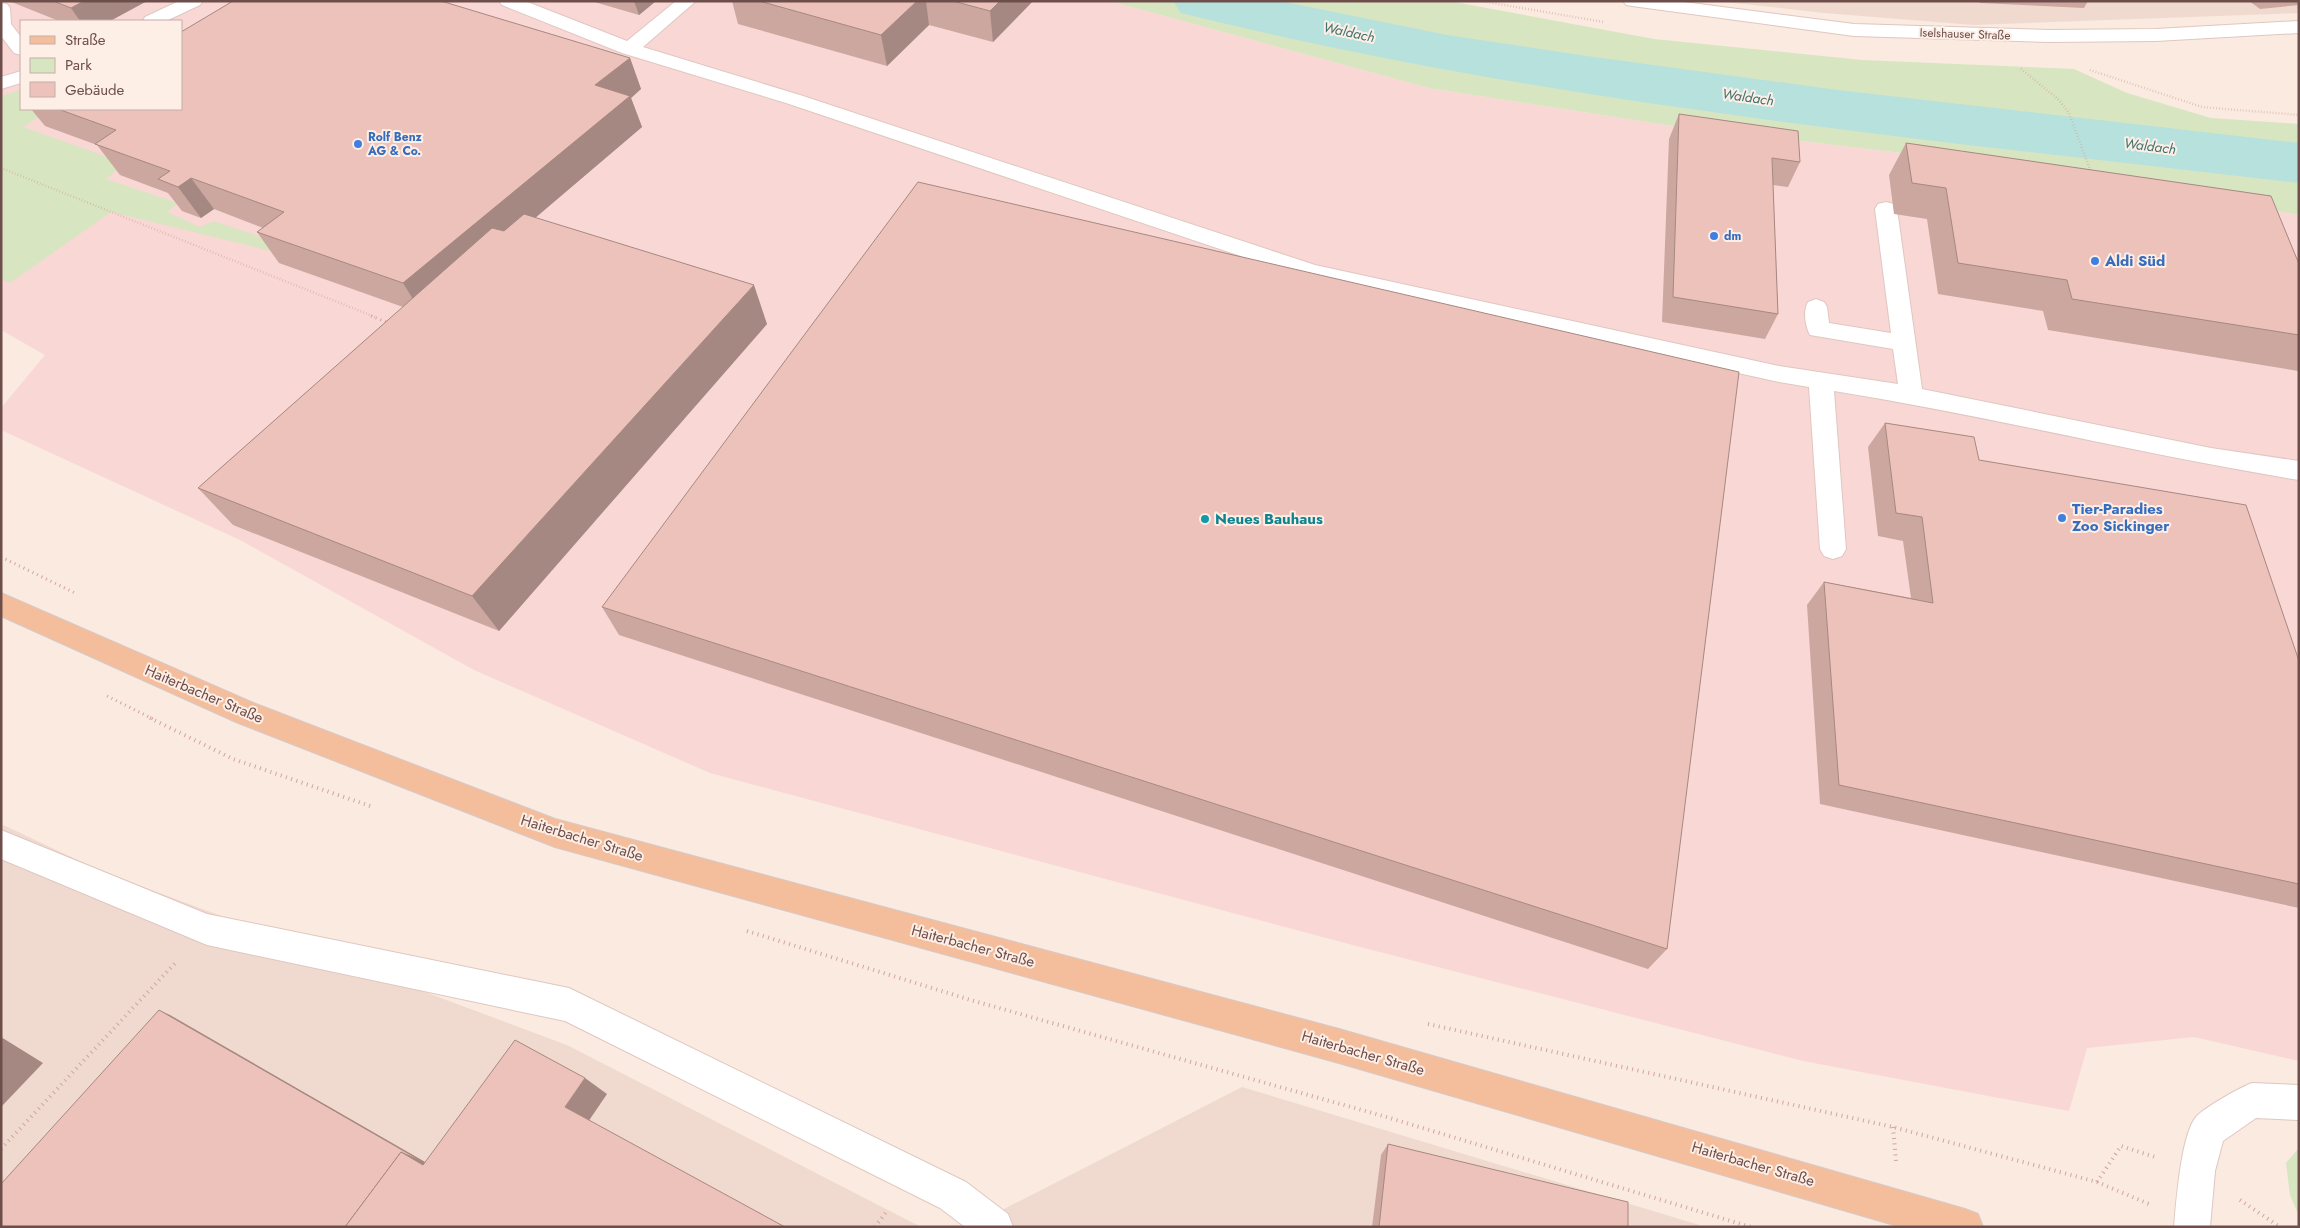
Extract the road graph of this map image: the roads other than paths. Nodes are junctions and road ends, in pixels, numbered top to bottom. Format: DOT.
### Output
graph roads {
  1 [pos="194,1"];
  2 [pos="508,1"];
  3 [pos="687,1"];
  4 [pos="1632,1"];
  5 [pos="1,8"];
  6 [pos="154,20"];
  7 [pos="2299,27"];
  8 [pos="20,48"];
  9 [pos="628,49"];
  10 [pos="20,77"];
  11 [pos="1,83"];
  12 [pos="1886,209"];
  13 [pos="1816,307"];
  14 [pos="1904,343"];
  15 [pos="1821,381"];
  16 [pos="1911,395"];
  17 [pos="2299,471"];
  18 [pos="1834,549"];
  19 [pos="1,604"];
  20 [pos="1,844"];
  21 [pos="2299,1103"];
  22 [pos="2192,1224"];
  23 [pos="995,1227"];
  24 [pos="1966,1227"];
  1 -- 6 [label="street"];
  2 -- 9 [label="street"];
  3 -- 9 [label="street"];
  4 -- 7 [label="street, Iselshauser Straße"];
  5 -- 8 [label="street"];
  9 -- 15 [label="street"];
  10 -- 11 [label="street"];
  12 -- 14 [label="street"];
  13 -- 14 [label="street"];
  14 -- 16 [label="street"];
  15 -- 16 [label="street"];
  15 -- 18 [label="street"];
  16 -- 17 [label="street"];
  19 -- 24 [label="main road, Haiterbacher Straße"];
  20 -- 23 [label="street"];
  21 -- 22 [label="street"];
}
